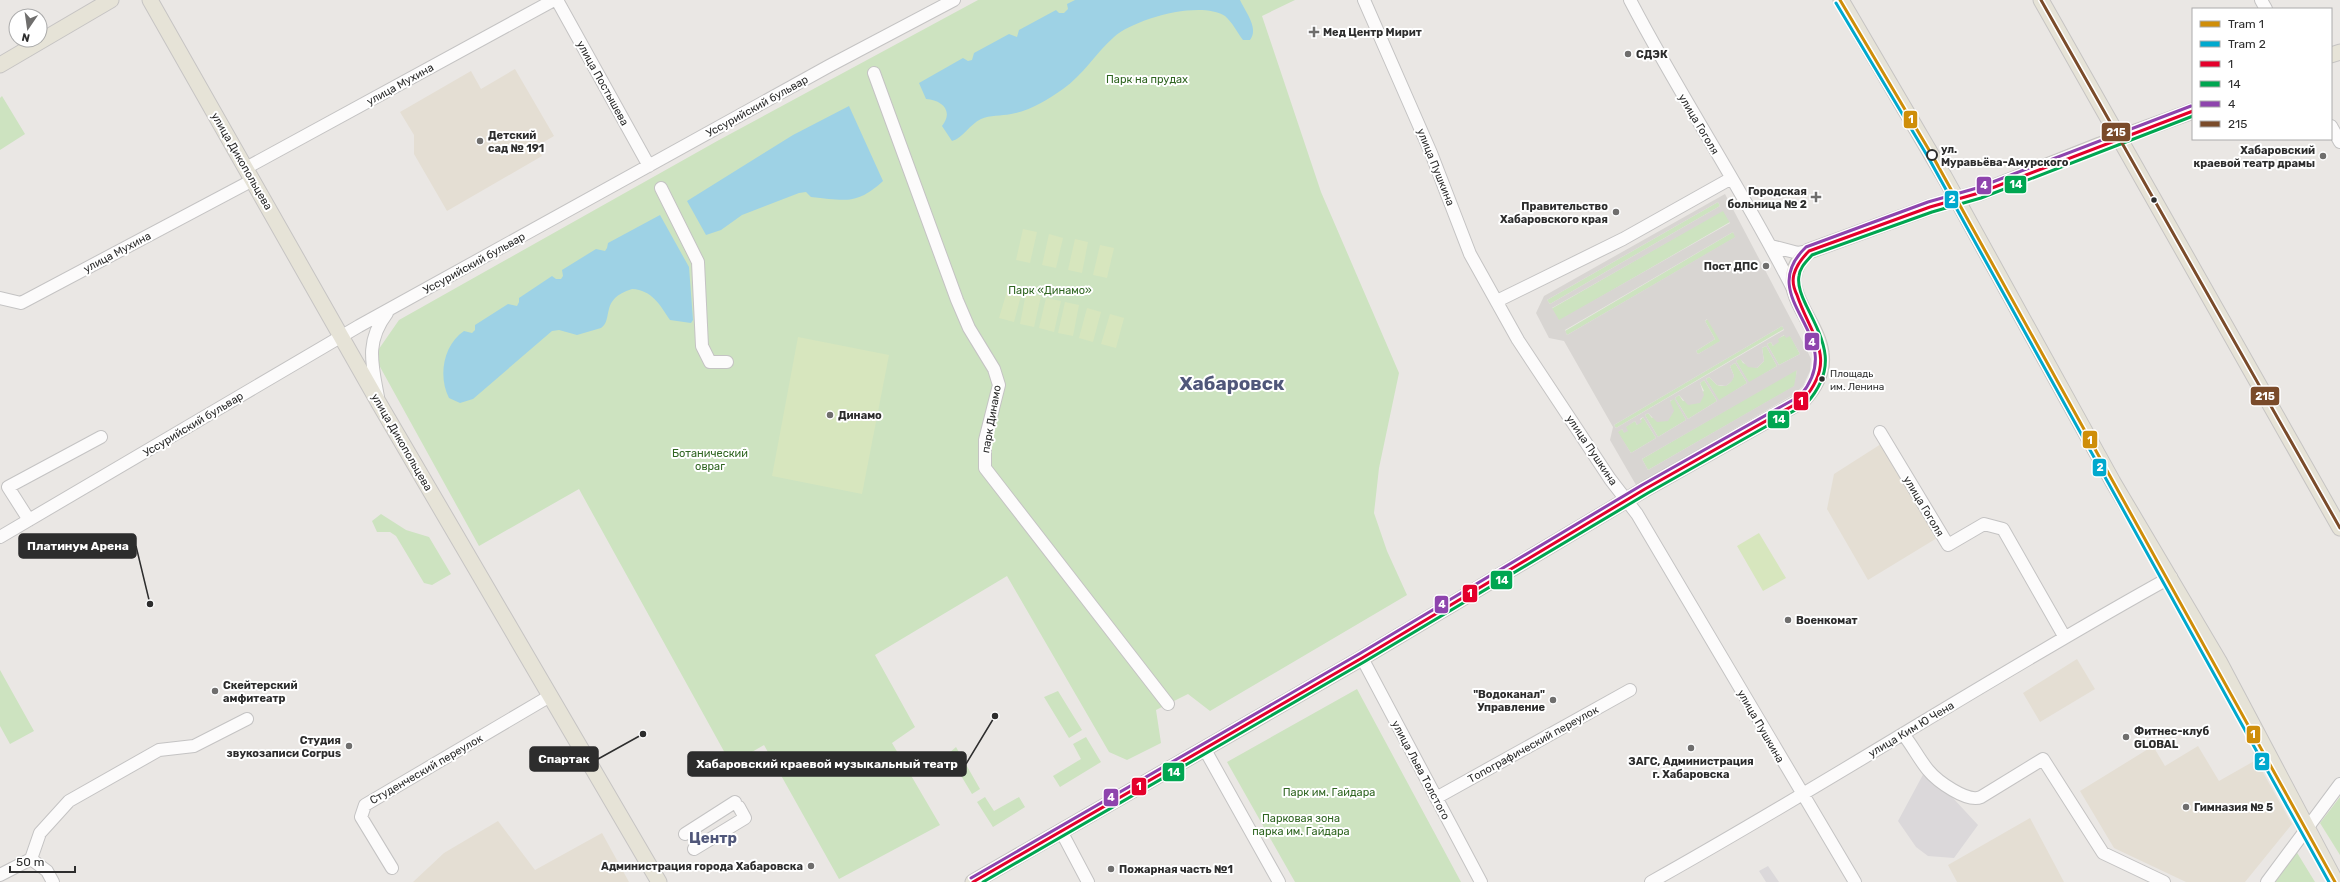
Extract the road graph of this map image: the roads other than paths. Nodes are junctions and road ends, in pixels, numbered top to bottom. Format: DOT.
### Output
graph roads {
  1 [pos="111,0"];
  2 [pos="150,0"];
  3 [pos="554,0"];
  4 [pos="557,0"];
  5 [pos="954,0"];
  6 [pos="1364,0"];
  7 [pos="1630,0"];
  8 [pos="1841,0"];
  9 [pos="2041,0"];
  10 [pos="0,65"];
  11 [pos="874,73"];
  12 [pos="2192,111"];
  13 [pos="2332,128"];
  14 [pos="2119,137"];
  15 [pos="2340,142"];
  16 [pos="648,166"];
  17 [pos="250,174"];
  18 [pos="1730,179"];
  19 [pos="661,188"];
  20 [pos="1957,200"];
  21 [pos="1772,246"];
  22 [pos="1809,251"];
  23 [pos="1795,293"];
  24 [pos="0,298"];
  25 [pos="1497,301"];
  26 [pos="390,308"];
  27 [pos="342,336"];
  28 [pos="727,362"];
  29 [pos="380,404"];
  30 [pos="1880,432"];
  31 [pos="100,437"];
  32 [pos="1627,501"];
  33 [pos="29,520"];
  34 [pos="2340,528"];
  35 [pos="0,536"];
  36 [pos="2170,577"];
  37 [pos="2064,636"];
  38 [pos="1362,658"];
  39 [pos="1630,690"];
  40 [pos="550,696"];
  41 [pos="1168,704"];
  42 [pos="247,719"];
  43 [pos="1903,734"];
  44 [pos="1204,748"];
  45 [pos="2340,784"];
  46 [pos="1802,795"];
  47 [pos="1436,798"];
  48 [pos="707,820"];
  49 [pos="2308,827"];
  50 [pos="1061,831"];
  51 [pos="685,834"];
  52 [pos="716,836"];
  53 [pos="694,849"];
  54 [pos="31,859"];
  55 [pos="392,868"];
  56 [pos="0,875"];
  57 [pos="1657,881"];
  58 [pos="53,882"];
  59 [pos="659,882"];
  60 [pos="973,882"];
  61 [pos="1088,882"];
  62 [pos="1279,882"];
  63 [pos="1481,882"];
  64 [pos="1855,882"];
  65 [pos="2164,882"];
  66 [pos="2267,882"];
  67 [pos="2336,882"];
  1 -- 10 [label="main road"];
  2 -- 17 [label="main road, улица Дикопольцева"];
  3 -- 17 [label="street, улица Мухина"];
  4 -- 16 [label="street, улица Постышева"];
  5 -- 16 [label="street, Уссурийский бульвар"];
  6 -- 25 [label="street, улица Пушкина"];
  7 -- 18 [label="street, улица Гоголя"];
  8 -- 20 [label="main road"];
  9 -- 14 [label="main road"];
  11 -- 41 [label="street, парк Динамо"];
  12 -- 14 [label="main road"];
  13 -- 15 [label="street"];
  14 -- 20 [label="main road"];
  14 -- 34 [label="main road"];
  16 -- 26 [label="street, Уссурийский бульвар"];
  17 -- 24 [label="street, улица Мухина"];
  17 -- 27 [label="main road, улица Дикопольцева"];
  18 -- 21 [label="street, улица Гоголя"];
  18 -- 25 [label="street"];
  19 -- 28 [label="street"];
  20 -- 22 [label="main road"];
  20 -- 36 [label="main road"];
  21 -- 22 [label="street"];
  21 -- 23 [label="street, улица Гоголя"];
  22 -- 23 [label="main road"];
  23 -- 32 [label="main road"];
  25 -- 32 [label="street, улица Пушкина"];
  26 -- 27 [label="street, Уссурийский бульвар"];
  26 -- 29 [label="street"];
  27 -- 29 [label="main road, улица Дикопольцева"];
  27 -- 33 [label="street, Уссурийский бульвар"];
  29 -- 40 [label="main road, улица Дикопольцева"];
  30 -- 37 [label="street, улица Гоголя"];
  31 -- 33 [label="street"];
  32 -- 38 [label="main road"];
  32 -- 46 [label="street, улица Пушкина"];
  33 -- 35 [label="street, Уссурийский бульвар"];
  36 -- 37 [label="street, улица Ким Ю Чена"];
  36 -- 49 [label="main road"];
  37 -- 43 [label="street, улица Ким Ю Чена"];
  38 -- 44 [label="main road"];
  38 -- 47 [label="street, улица Льва Толстого"];
  39 -- 47 [label="street, Топографический переулок"];
  40 -- 55 [label="street, Студенческий переулок"];
  40 -- 59 [label="main road, улица Дикопольцева"];
  42 -- 54 [label="street"];
  43 -- 46 [label="street, улица Ким Ю Чена"];
  43 -- 65 [label="street"];
  44 -- 50 [label="main road"];
  44 -- 62 [label="street"];
  45 -- 49 [label="street"];
  46 -- 57 [label="street, улица Ким Ю Чена"];
  46 -- 64 [label="street, улица Пушкина"];
  47 -- 63 [label="street, улица Льва Толстого"];
  48 -- 51 [label="street"];
  48 -- 52 [label="street"];
  48 -- 52 [label="street"];
  49 -- 66 [label="street"];
  49 -- 67 [label="main road"];
  50 -- 60 [label="main road"];
  50 -- 61 [label="street"];
  52 -- 53 [label="street"];
  54 -- 56 [label="street"];
  54 -- 58 [label="street"];
}
